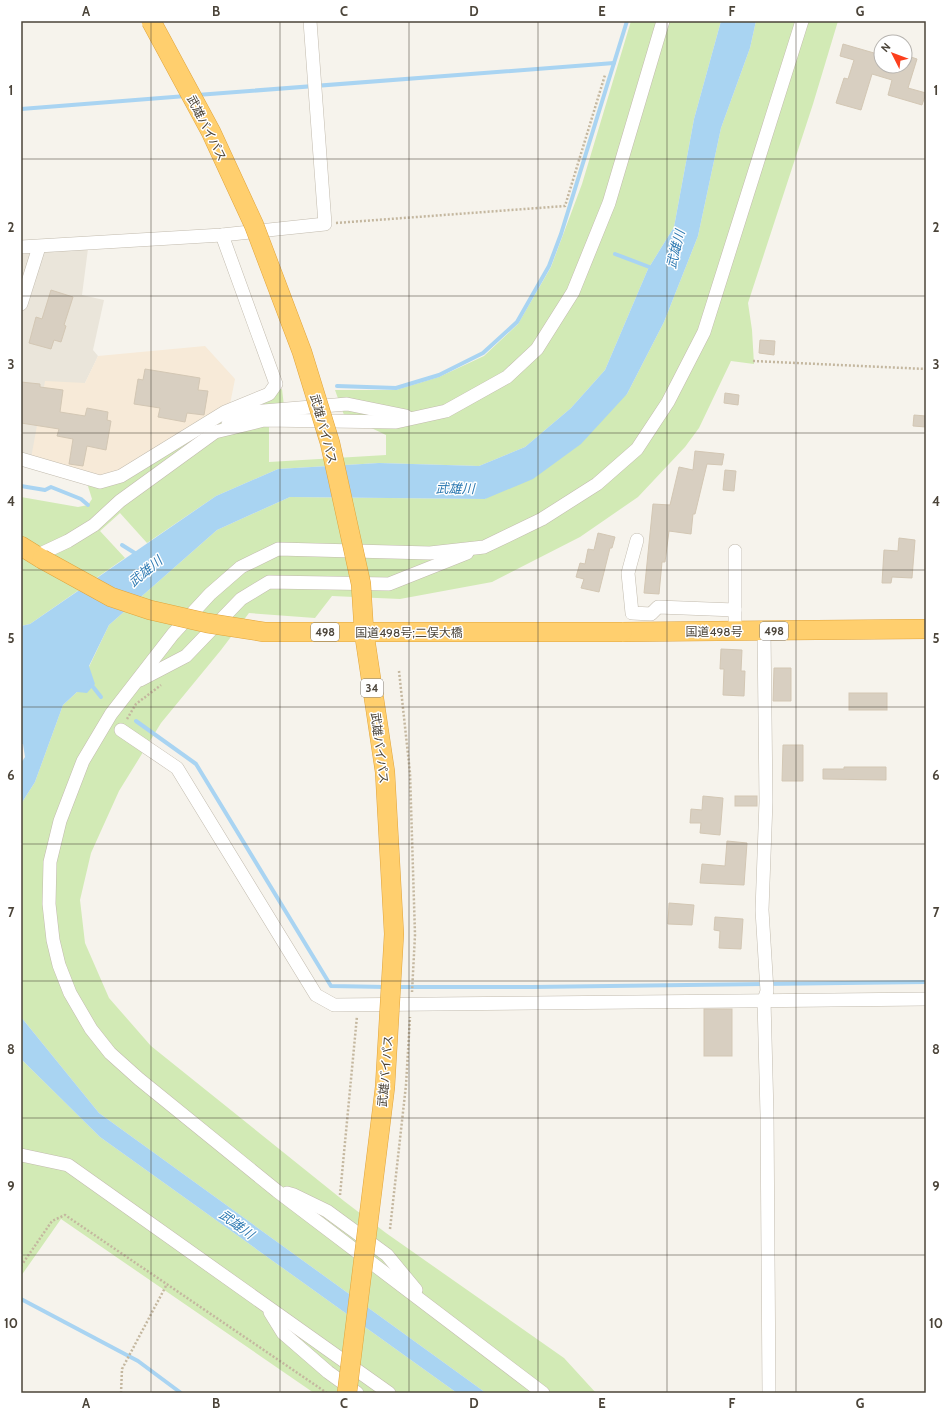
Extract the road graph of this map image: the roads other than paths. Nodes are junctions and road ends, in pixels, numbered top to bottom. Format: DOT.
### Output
graph roads {
  1 [pos="152,21"];
  2 [pos="310,21"];
  3 [pos="663,21"];
  4 [pos="802,21"];
  5 [pos="222,235"];
  6 [pos="39,246"];
  7 [pos="21,247"];
  8 [pos="21,304"];
  9 [pos="250,406"];
  10 [pos="414,418"];
  11 [pos="215,432"];
  12 [pos="21,459"];
  13 [pos="638,540"];
  14 [pos="484,547"];
  15 [pos="735,551"];
  16 [pos="29,552"];
  17 [pos="735,610"];
  18 [pos="926,629"];
  19 [pos="735,631"];
  20 [pos="764,631"];
  21 [pos="364,632"];
  22 [pos="622,632"];
  23 [pos="136,682"];
  24 [pos="121,730"];
  25 [pos="765,996"];
  26 [pos="926,999"];
  27 [pos="21,1155"];
  28 [pos="266,1306"];
  29 [pos="347,1393"];
  30 [pos="358,1393"];
  31 [pos="389,1393"];
  32 [pos="543,1393"];
  33 [pos="769,1393"];
  1 -- 21 [label="highway, 武雄バイパス / 34, bridge"];
  2 -- 5 [label="street"];
  3 -- 10 [label="street"];
  4 -- 14 [label="street"];
  5 -- 6 [label="street"];
  5 -- 9 [label="street"];
  6 -- 7 [label="street"];
  6 -- 8 [label="street"];
  9 -- 10 [label="street"];
  9 -- 11 [label="street"];
  9 -- 12 [label="street"];
  10 -- 11 [label="street"];
  11 -- 16 [label="street"];
  13 -- 17 [label="street"];
  14 -- 23 [label="street"];
  14 -- 23 [label="street"];
  15 -- 17 [label="street"];
  16 -- 21 [label="highway, 国道498号;二俣大橋 / 498, bridge"];
  17 -- 19 [label="street"];
  18 -- 20 [label="highway, 国道498号 / 498"];
  19 -- 20 [label="highway, 国道498号 / 498"];
  19 -- 22 [label="highway, 国道498号 / 498"];
  20 -- 25 [label="street"];
  21 -- 22 [label="highway, 国道498号;二俣大橋 / 498, bridge"];
  21 -- 29 [label="highway, 武雄バイパス / 34, bridge"];
  23 -- 32 [label="street"];
  24 -- 25 [label="street"];
  25 -- 26 [label="street"];
  25 -- 33 [label="street"];
  27 -- 28 [label="street"];
  28 -- 30 [label="street"];
  28 -- 31 [label="street"];
}
